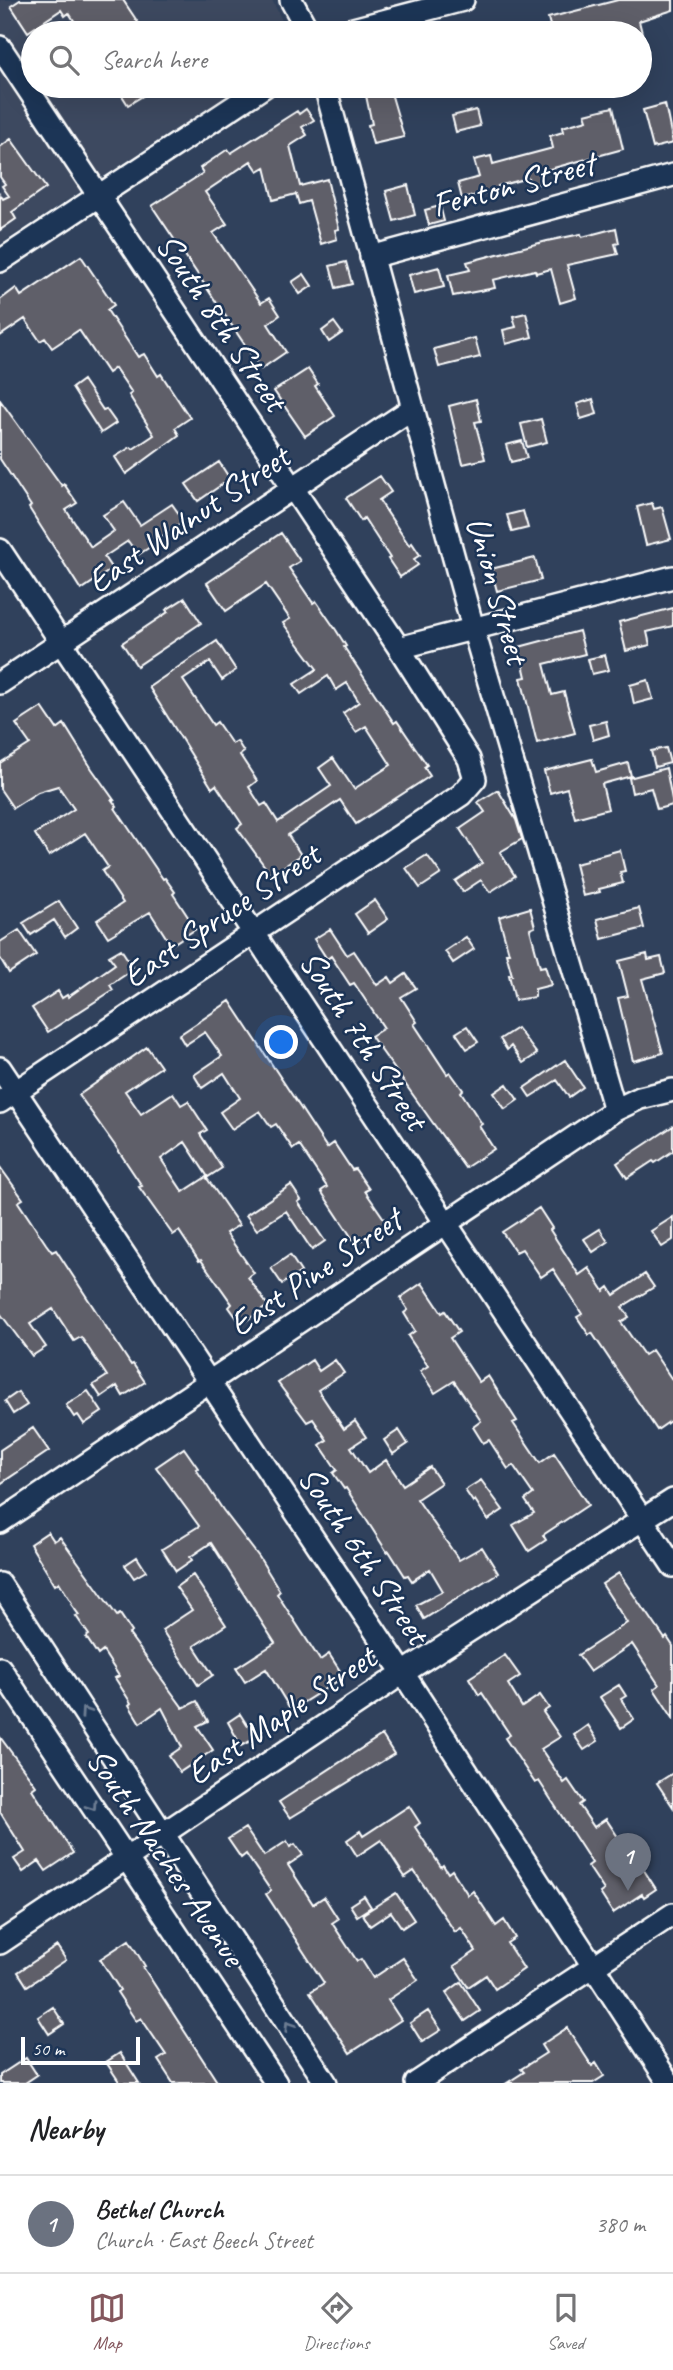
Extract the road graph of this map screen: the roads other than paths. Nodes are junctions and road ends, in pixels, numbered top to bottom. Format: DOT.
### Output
graph roads {
  1 [pos="291,0"];
  2 [pos="463,0"];
  3 [pos="302,21"];
  4 [pos="383,21"];
  5 [pos="0,47"];
  6 [pos="21,79"];
  7 [pos="34,98"];
  8 [pos="247,98"];
  9 [pos="328,98"];
  10 [pos="673,175"];
  11 [pos="98,196"];
  12 [pos="372,257"];
  13 [pos="0,261"];
  14 [pos="413,408"];
  15 [pos="293,489"];
  16 [pos="0,550"];
  17 [pos="673,577"];
  18 [pos="473,628"];
  19 [pos="61,643"];
  20 [pos="399,648"];
  21 [pos="0,683"];
  22 [pos="475,779"];
  23 [pos="254,933"];
  24 [pos="0,1068"];
  25 [pos="673,1090"];
  26 [pos="8,1097"];
  27 [pos="615,1110"];
  28 [pos="446,1224"];
  29 [pos="209,1384"];
  30 [pos="673,1500"];
  31 [pos="643,1520"];
  32 [pos="0,1522"];
  33 [pos="673,1566"];
  34 [pos="0,1584"];
  35 [pos="0,1668"];
  36 [pos="403,1673"];
  37 [pos="165,1834"];
  38 [pos="128,1859"];
  39 [pos="673,1914"];
  40 [pos="0,1943"];
  41 [pos="593,1965"];
  42 [pos="276,2083"];
  43 [pos="326,2083"];
  44 [pos="416,2083"];
  45 [pos="669,2083"];
  1 -- 3 [label="street"];
  2 -- 4 [label="street"];
  5 -- 6 [label="street, South 8th Street"];
  7 -- 11 [label="street, South 8th Street"];
  8 -- 11 [label="street"];
  9 -- 12 [label="street, Union Street"];
  10 -- 12 [label="street, Fenton Street"];
  11 -- 13 [label="street"];
  11 -- 15 [label="street, South 8th Street"];
  12 -- 14 [label="street, Union Street"];
  14 -- 15 [label="street, East Walnut Street"];
  14 -- 18 [label="street, Union Street"];
  15 -- 19 [label="street, East Walnut Street"];
  15 -- 20 [label="street, South 8th Street"];
  16 -- 19 [label="street, South 7th Street"];
  17 -- 18 [label="street"];
  18 -- 20 [label="street"];
  18 -- 27 [label="street, Union Street"];
  19 -- 21 [label="street, East Walnut Street"];
  19 -- 23 [label="street, South 7th Street"];
  20 -- 22 [label="street, South 8th Street"];
  22 -- 23 [label="street, East Spruce Street"];
  23 -- 26 [label="street, East Spruce Street"];
  23 -- 28 [label="street, South 7th Street"];
  24 -- 26 [label="street, South 6th Street"];
  25 -- 27 [label="street, East Pine Street"];
  26 -- 29 [label="street, South 6th Street"];
  27 -- 28 [label="street, East Pine Street"];
  28 -- 29 [label="street, East Pine Street"];
  28 -- 31 [label="street, South 7th Street"];
  29 -- 32 [label="street, East Pine Street"];
  29 -- 36 [label="street, South 6th Street"];
  30 -- 31 [label="street, East Maple Street"];
  31 -- 33 [label="street, South 7th Street"];
  31 -- 36 [label="street, East Maple Street"];
  37 -- 34 [label="street, South Naches Avenue, one-way"];
  35 -- 38 [label="street, South Naches Avenue, one-way"];
  36 -- 37 [label="street, East Maple Street"];
  36 -- 41 [label="street, South 6th Street"];
  37 -- 38 [label="street, East Maple Street"];
  43 -- 37 [label="street, South Naches Avenue, one-way"];
  38 -- 40 [label="street, East Maple Street"];
  38 -- 42 [label="street, South Naches Avenue"];
  39 -- 41 [label="street"];
  41 -- 44 [label="street"];
  41 -- 45 [label="street, South 6th Street"];
}
